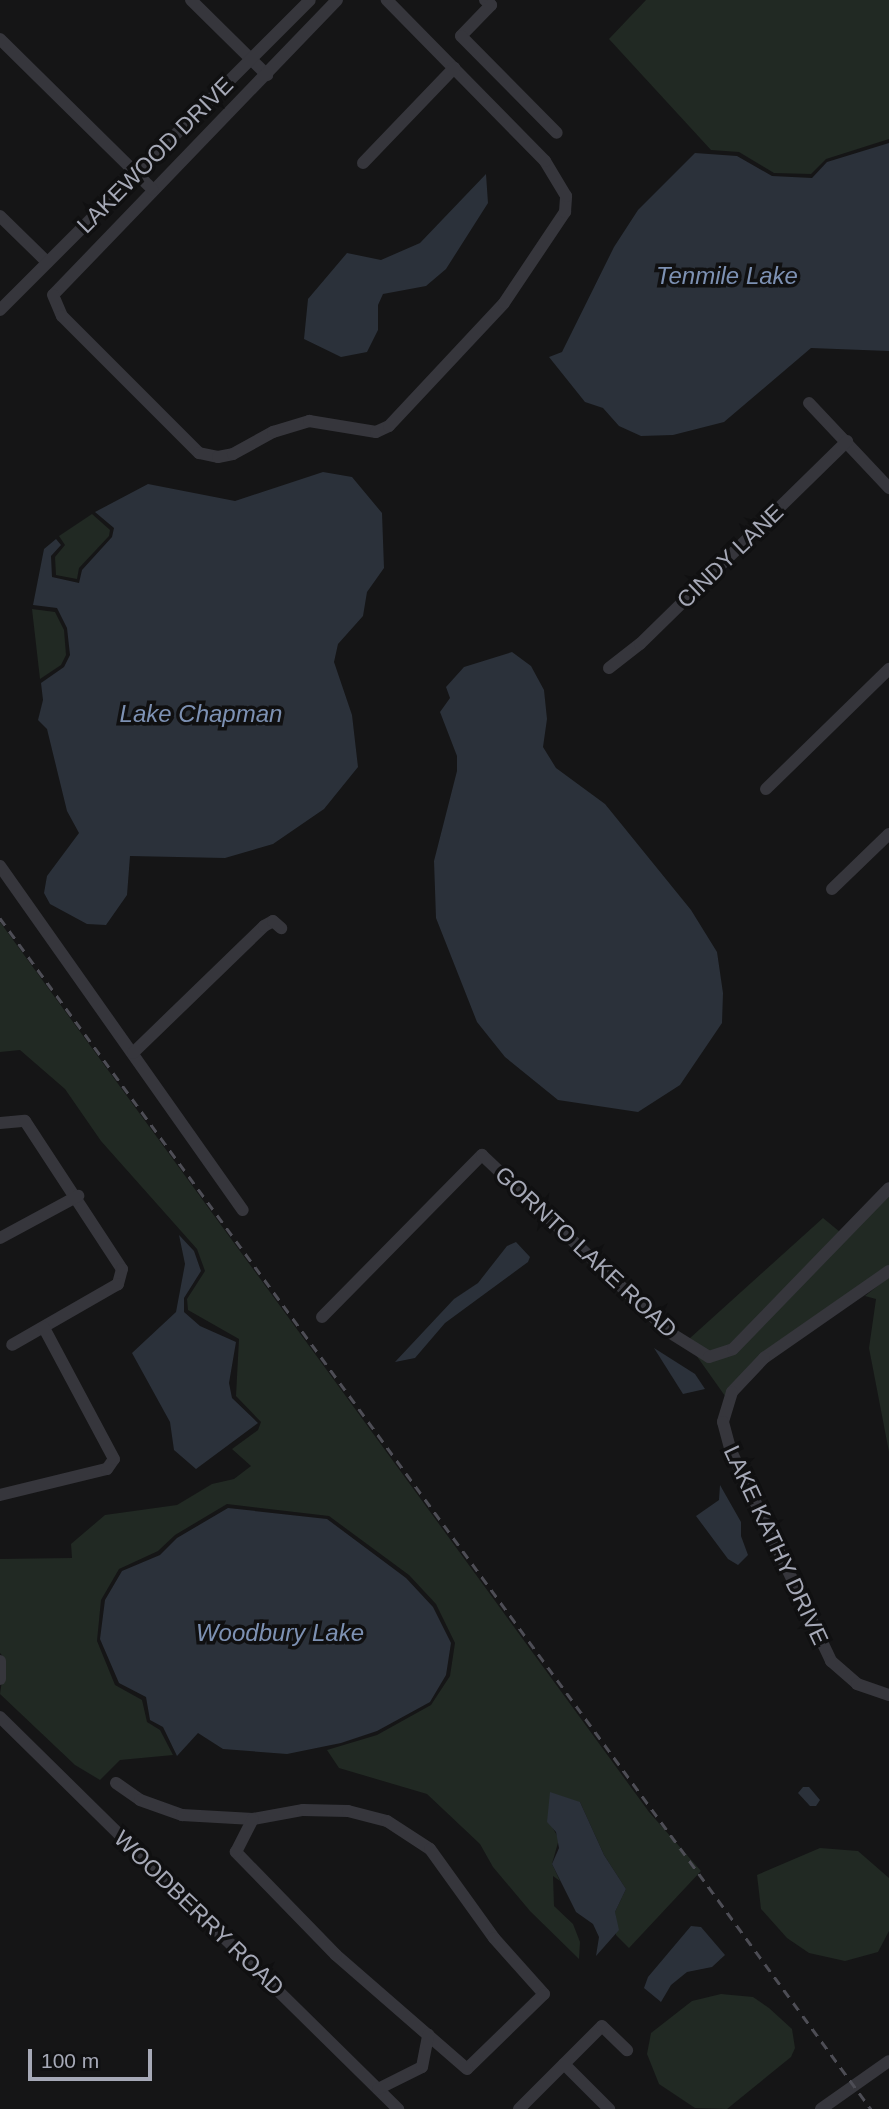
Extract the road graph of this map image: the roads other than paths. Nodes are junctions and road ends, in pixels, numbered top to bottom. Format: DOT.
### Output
graph roads {
  1 [pos="191,0"];
  2 [pos="310,0"];
  3 [pos="337,0"];
  4 [pos="387,0"];
  5 [pos="485,0"];
  6 [pos="0,39"];
  7 [pos="251,59"];
  8 [pos="454,68"];
  9 [pos="267,75"];
  10 [pos="557,133"];
  11 [pos="363,163"];
  12 [pos="136,173"];
  13 [pos="152,189"];
  14 [pos="0,216"];
  15 [pos="47,262"];
  16 [pos="0,310"];
  17 [pos="809,403"];
  18 [pos="847,440"];
  19 [pos="889,488"];
  20 [pos="610,668"];
  21 [pos="889,669"];
  22 [pos="766,789"];
  23 [pos="889,834"];
  24 [pos="0,866"];
  25 [pos="832,889"];
  26 [pos="281,928"];
  27 [pos="133,1053"];
  28 [pos="0,1123"];
  29 [pos="889,1188"];
  30 [pos="78,1196"];
  31 [pos="243,1210"];
  32 [pos="0,1238"];
  33 [pos="889,1271"];
  34 [pos="322,1317"];
  35 [pos="44,1328"];
  36 [pos="12,1345"];
  37 [pos="0,1495"];
  38 [pos="0,1661"];
  39 [pos="0,1679"];
  40 [pos="889,1695"];
  41 [pos="0,1717"];
  42 [pos="116,1783"];
  43 [pos="253,1819"];
  44 [pos="428,2035"];
  45 [pos="628,2050"];
  46 [pos="889,2061"];
  47 [pos="564,2064"];
  48 [pos="378,2089"];
  49 [pos="398,2109"];
  50 [pos="519,2109"];
  51 [pos="609,2109"];
  52 [pos="821,2109"];
  1 -- 7 [label="street"];
  2 -- 7 [label="street, LAKEWOOD DRIVE"];
  3 -- 9 [label="street"];
  4 -- 8 [label="street"];
  5 -- 10 [label="street"];
  6 -- 12 [label="street"];
  7 -- 9 [label="street"];
  7 -- 12 [label="street, LAKEWOOD DRIVE"];
  8 -- 11 [label="street"];
  8 -- 13 [label="street"];
  9 -- 13 [label="street"];
  12 -- 13 [label="street"];
  12 -- 15 [label="street, LAKEWOOD DRIVE"];
  14 -- 15 [label="street"];
  15 -- 16 [label="street, LAKEWOOD DRIVE"];
  17 -- 18 [label="street"];
  18 -- 19 [label="street"];
  18 -- 20 [label="street, CINDY LANE"];
  21 -- 22 [label="street"];
  23 -- 25 [label="street"];
  24 -- 27 [label="street"];
  26 -- 27 [label="street"];
  27 -- 31 [label="street"];
  28 -- 30 [label="street"];
  29 -- 34 [label="street, GORNTO LAKE ROAD"];
  30 -- 32 [label="street"];
  30 -- 35 [label="street"];
  33 -- 40 [label="street, LAKE KATHY DRIVE"];
  35 -- 36 [label="street"];
  35 -- 37 [label="street"];
  38 -- 39 [label="street"];
  41 -- 48 [label="street, WOODBERRY ROAD"];
  42 -- 43 [label="street"];
  43 -- 44 [label="street"];
  43 -- 44 [label="street"];
  44 -- 48 [label="street"];
  45 -- 47 [label="street"];
  46 -- 52 [label="street"];
  47 -- 50 [label="street"];
  47 -- 51 [label="street"];
  48 -- 49 [label="street, WOODBERRY ROAD"];
}
